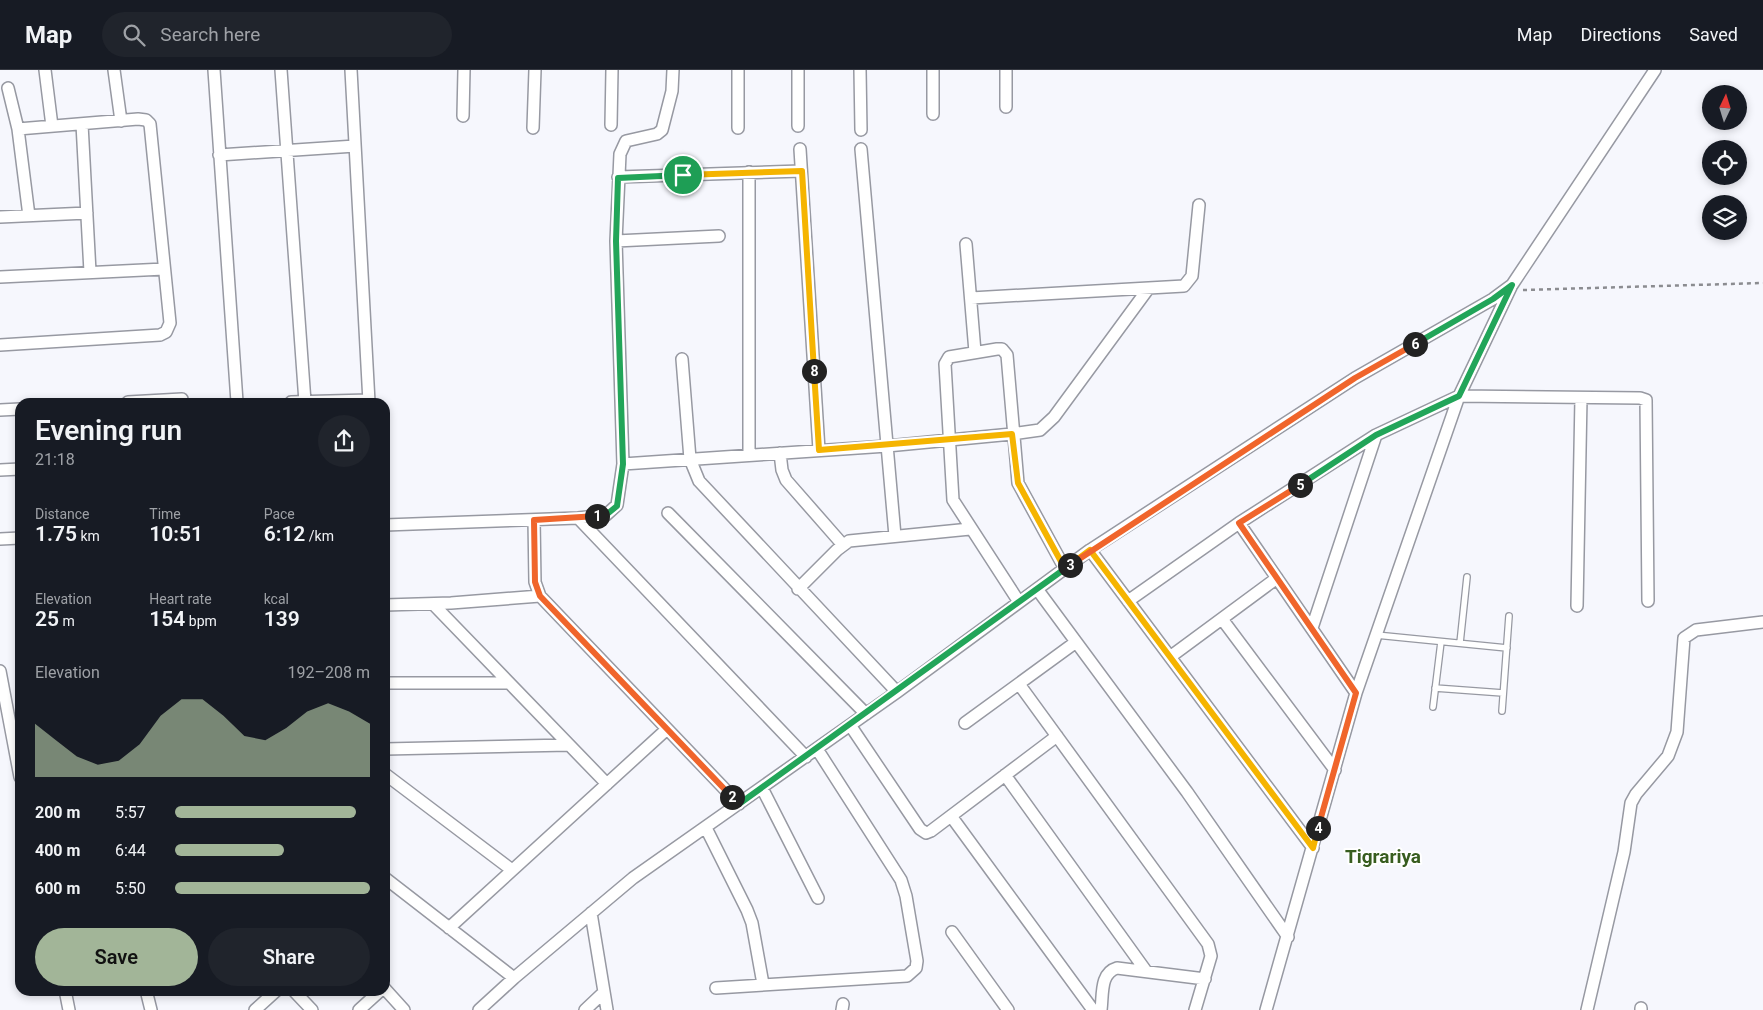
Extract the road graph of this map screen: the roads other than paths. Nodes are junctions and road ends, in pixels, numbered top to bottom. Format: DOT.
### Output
graph roads {
  1 [pos="45,70"];
  2 [pos="114,70"];
  3 [pos="214,70"];
  4 [pos="281,70"];
  5 [pos="351,70"];
  6 [pos="464,70"];
  7 [pos="535,70"];
  8 [pos="612,70"];
  9 [pos="673,70"];
  10 [pos="738,70"];
  11 [pos="798,70"];
  12 [pos="860,70"];
  13 [pos="933,70"];
  14 [pos="1006,70"];
  15 [pos="1655,70"];
  16 [pos="8,88"];
  17 [pos="1006,107"];
  18 [pos="933,114"];
  19 [pos="463,116"];
  20 [pos="121,121"];
  21 [pos="82,124"];
  22 [pos="611,125"];
  23 [pos="52,126"];
  24 [pos="798,126"];
  25 [pos="533,128"];
  26 [pos="738,128"];
  27 [pos="18,129"];
  28 [pos="861,130"];
  29 [pos="355,146"];
  30 [pos="800,149"];
  31 [pos="861,149"];
  32 [pos="287,151"];
  33 [pos="219,155"];
  34 [pos="802,171"];
  35 [pos="749,172"];
  36 [pos="618,178"];
  37 [pos="1199,205"];
  38 [pos="87,213"];
  39 [pos="29,216"];
  40 [pos="0,217"];
  41 [pos="719,236"];
  42 [pos="616,241"];
  43 [pos="966,244"];
  44 [pos="164,269"];
  45 [pos="90,272"];
  46 [pos="0,277"];
  47 [pos="1510,288"];
  48 [pos="1148,289"];
  49 [pos="971,298"];
  50 [pos="0,345"];
  51 [pos="975,352"];
  52 [pos="682,359"];
  53 [pos="1459,396"];
  54 [pos="237,398"];
  55 [pos="305,398"];
  56 [pos="369,398"];
  57 [pos="1581,398"];
  58 [pos="15,409"];
  59 [pos="0,410"];
  60 [pos="1012,434"];
  61 [pos="1376,435"];
  62 [pos="948,441"];
  63 [pos="887,446"];
  64 [pos="819,450"];
  65 [pos="780,453"];
  66 [pos="749,455"];
  67 [pos="690,460"];
  68 [pos="623,464"];
  69 [pos="15,469"];
  70 [pos="0,470"];
  71 [pos="668,513"];
  72 [pos="578,518"];
  73 [pos="534,520"];
  74 [pos="1239,523"];
  75 [pos="390,525"];
  76 [pos="970,529"];
  77 [pos="895,536"];
  78 [pos="15,538"];
  79 [pos="0,539"];
  80 [pos="843,545"];
  81 [pos="1090,550"];
  82 [pos="1064,569"];
  83 [pos="1467,577"];
  84 [pos="1277,578"];
  85 [pos="798,588"];
  86 [pos="1037,589"];
  87 [pos="540,596"];
  88 [pos="1128,601"];
  89 [pos="1019,602"];
  90 [pos="1648,602"];
  91 [pos="432,604"];
  92 [pos="390,605"];
  93 [pos="1577,606"];
  94 [pos="1509,616"];
  95 [pos="1222,619"];
  96 [pos="1763,622"];
  97 [pos="1312,628"];
  98 [pos="1376,635"];
  99 [pos="1076,642"];
  100 [pos="1440,642"];
  101 [pos="1460,643"];
  102 [pos="1507,648"];
  103 [pos="1170,657"];
  104 [pos="0,671"];
  105 [pos="390,683"];
  106 [pos="509,683"];
  107 [pos="1019,684"];
  108 [pos="1435,688"];
  109 [pos="897,692"];
  110 [pos="1356,693"];
  111 [pos="1503,693"];
  112 [pos="1433,706"];
  113 [pos="1502,711"];
  114 [pos="866,714"];
  115 [pos="965,723"];
  116 [pos="850,725"];
  117 [pos="667,729"];
  118 [pos="15,736"];
  119 [pos="1057,736"];
  120 [pos="569,745"];
  121 [pos="390,749"];
  122 [pos="817,749"];
  123 [pos="806,757"];
  124 [pos="1335,770"];
  125 [pos="1005,775"];
  126 [pos="390,778"];
  127 [pos="607,784"];
  128 [pos="762,788"];
  129 [pos="739,804"];
  130 [pos="951,816"];
  131 [pos="706,828"];
  132 [pos="1313,848"];
  133 [pos="512,870"];
  134 [pos="390,882"];
  135 [pos="818,898"];
  136 [pos="591,913"];
  137 [pos="449,928"];
  138 [pos="952,932"];
  139 [pos="1288,937"];
  140 [pos="1146,971"];
  141 [pos="514,978"];
  142 [pos="1205,979"];
  143 [pos="763,984"];
  144 [pos="716,988"];
  145 [pos="603,993"];
  146 [pos="390,995"];
  147 [pos="66,996"];
  148 [pos="148,996"];
  149 [pos="270,996"];
  150 [pos="299,996"];
  151 [pos="374,996"];
  152 [pos="69,1010"];
  153 [pos="151,1010"];
  154 [pos="255,1010"];
  155 [pos="312,1010"];
  156 [pos="359,1010"];
  157 [pos="404,1010"];
  158 [pos="479,1010"];
  159 [pos="585,1010"];
  160 [pos="608,1010"];
  161 [pos="1008,1010"];
  162 [pos="1093,1010"];
  163 [pos="1101,1010"];
  164 [pos="1195,1010"];
  165 [pos="1266,1010"];
  166 [pos="1587,1010"];
  1 -- 23 [label="street"];
  2 -- 20 [label="street"];
  3 -- 33 [label="street"];
  4 -- 32 [label="street"];
  5 -- 29 [label="street"];
  6 -- 19 [label="street"];
  7 -- 25 [label="street"];
  8 -- 22 [label="street"];
  9 -- 36 [label="street"];
  10 -- 26 [label="street"];
  11 -- 24 [label="street"];
  12 -- 28 [label="street"];
  13 -- 18 [label="street"];
  14 -- 17 [label="street"];
  15 -- 47 [label="street"];
  16 -- 27 [label="street"];
  20 -- 21 [label="street"];
  20 -- 44 [label="street"];
  21 -- 23 [label="street"];
  21 -- 38 [label="street"];
  23 -- 27 [label="street"];
  27 -- 39 [label="street"];
  29 -- 32 [label="street"];
  29 -- 56 [label="street"];
  30 -- 34 [label="street"];
  31 -- 63 [label="street"];
  32 -- 33 [label="street"];
  32 -- 55 [label="street"];
  33 -- 54 [label="street"];
  34 -- 35 [label="street"];
  34 -- 64 [label="street"];
  35 -- 36 [label="street"];
  35 -- 66 [label="street"];
  36 -- 42 [label="street"];
  37 -- 48 [label="street"];
  38 -- 39 [label="street"];
  38 -- 45 [label="street"];
  39 -- 40 [label="street"];
  41 -- 42 [label="street"];
  42 -- 68 [label="street"];
  43 -- 49 [label="street"];
  44 -- 45 [label="street"];
  44 -- 50 [label="street"];
  45 -- 46 [label="street"];
  47 -- 53 [label="street"];
  47 -- 81 [label="street"];
  48 -- 49 [label="street"];
  48 -- 60 [label="street"];
  49 -- 51 [label="street"];
  51 -- 60 [label="street"];
  51 -- 62 [label="street"];
  52 -- 67 [label="street"];
  53 -- 57 [label="street"];
  53 -- 61 [label="street"];
  53 -- 98 [label="street"];
  57 -- 90 [label="street"];
  57 -- 93 [label="street"];
  58 -- 59 [label="street"];
  60 -- 62 [label="street"];
  60 -- 82 [label="street"];
  61 -- 74 [label="street"];
  61 -- 97 [label="street"];
  62 -- 63 [label="street"];
  62 -- 76 [label="street"];
  63 -- 64 [label="street"];
  63 -- 77 [label="street"];
  64 -- 65 [label="street"];
  65 -- 66 [label="street"];
  65 -- 80 [label="street"];
  66 -- 67 [label="street"];
  67 -- 68 [label="street"];
  67 -- 85 [label="street"];
  68 -- 72 [label="street"];
  69 -- 70 [label="street"];
  71 -- 114 [label="street"];
  72 -- 73 [label="street"];
  72 -- 123 [label="street"];
  73 -- 75 [label="street"];
  73 -- 87 [label="street"];
  74 -- 84 [label="street"];
  74 -- 88 [label="street"];
  76 -- 77 [label="street"];
  76 -- 89 [label="street"];
  77 -- 80 [label="street"];
  78 -- 79 [label="street"];
  80 -- 85 [label="street"];
  81 -- 82 [label="street"];
  81 -- 88 [label="street"];
  82 -- 86 [label="street"];
  83 -- 101 [label="lane"];
  84 -- 95 [label="street"];
  84 -- 97 [label="street"];
  85 -- 109 [label="street"];
  86 -- 89 [label="street"];
  86 -- 99 [label="street"];
  87 -- 91 [label="street"];
  87 -- 117 [label="street"];
  88 -- 103 [label="street"];
  89 -- 109 [label="street"];
  91 -- 92 [label="street"];
  91 -- 106 [label="street"];
  94 -- 102 [label="lane"];
  95 -- 103 [label="street"];
  95 -- 124 [label="street"];
  96 -- 166 [label="street"];
  97 -- 110 [label="street"];
  98 -- 100 [label="lane"];
  98 -- 110 [label="street"];
  99 -- 107 [label="street"];
  99 -- 139 [label="street"];
  100 -- 101 [label="lane"];
  100 -- 108 [label="lane"];
  101 -- 102 [label="lane"];
  102 -- 111 [label="lane"];
  103 -- 132 [label="street"];
  104 -- 118 [label="street"];
  105 -- 106 [label="street"];
  106 -- 120 [label="street"];
  107 -- 115 [label="street"];
  107 -- 119 [label="street"];
  108 -- 111 [label="lane"];
  108 -- 112 [label="lane"];
  109 -- 114 [label="street"];
  110 -- 124 [label="street"];
  111 -- 113 [label="lane"];
  114 -- 116 [label="street"];
  116 -- 122 [label="street"];
  116 -- 130 [label="street"];
  117 -- 127 [label="street"];
  117 -- 129 [label="street"];
  119 -- 125 [label="street"];
  119 -- 142 [label="street"];
  120 -- 121 [label="street"];
  120 -- 127 [label="street"];
  122 -- 123 [label="street"];
  122 -- 143 [label="street"];
  123 -- 128 [label="street"];
  124 -- 132 [label="street"];
  125 -- 130 [label="street"];
  125 -- 140 [label="street"];
  126 -- 133 [label="street"];
  127 -- 133 [label="street"];
  128 -- 129 [label="street"];
  128 -- 135 [label="street"];
  129 -- 131 [label="street"];
  130 -- 162 [label="street"];
  131 -- 136 [label="street"];
  131 -- 143 [label="street"];
  132 -- 139 [label="street"];
  133 -- 137 [label="street"];
  134 -- 137 [label="street"];
  136 -- 141 [label="street"];
  136 -- 145 [label="street"];
  137 -- 141 [label="street"];
  138 -- 161 [label="street"];
  139 -- 165 [label="street"];
  140 -- 142 [label="street"];
  140 -- 163 [label="street"];
  141 -- 158 [label="street"];
  142 -- 164 [label="street"];
  143 -- 144 [label="street"];
  145 -- 159 [label="street"];
  145 -- 160 [label="street"];
  146 -- 157 [label="street"];
  147 -- 152 [label="street"];
  148 -- 153 [label="street"];
  149 -- 154 [label="street"];
  150 -- 155 [label="street"];
  151 -- 156 [label="street"];
}
